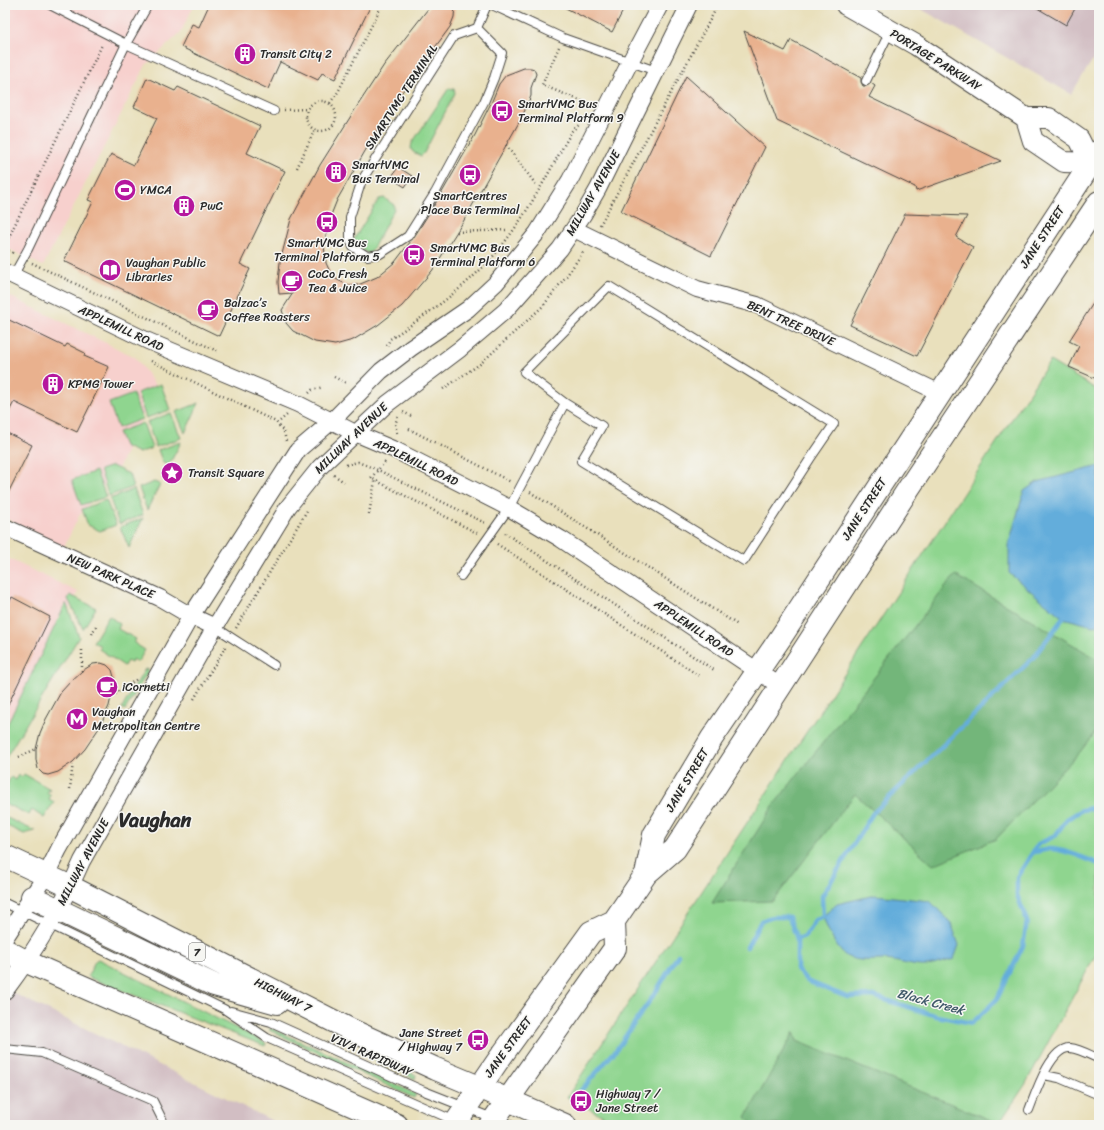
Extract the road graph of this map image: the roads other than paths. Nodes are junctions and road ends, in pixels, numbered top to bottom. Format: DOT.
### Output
graph roads {
  1 [pos="50,5"];
  2 [pos="148,5"];
  3 [pos="487,5"];
  4 [pos="492,5"];
  5 [pos="660,5"];
  6 [pos="689,5"];
  7 [pos="846,5"];
  8 [pos="477,28"];
  9 [pos="890,31"];
  10 [pos="126,44"];
  11 [pos="630,62"];
  12 [pos="656,71"];
  13 [pos="866,81"];
  14 [pos="274,111"];
  15 [pos="1026,118"];
  16 [pos="1096,161"];
  17 [pos="1099,202"];
  18 [pos="574,229"];
  19 [pos="9,274"];
  20 [pos="940,393"];
  21 [pos="565,403"];
  22 [pos="332,421"];
  23 [pos="355,432"];
  24 [pos="509,508"];
  25 [pos="5,527"];
  26 [pos="461,576"];
  27 [pos="191,616"];
  28 [pos="215,627"];
  29 [pos="274,664"];
  30 [pos="758,671"];
  31 [pos="780,686"];
  32 [pos="5,856"];
  33 [pos="646,874"];
  34 [pos="46,875"];
  35 [pos="71,887"];
  36 [pos="5,903"];
  37 [pos="27,904"];
  38 [pos="53,917"];
  39 [pos="614,921"];
  40 [pos="5,938"];
  41 [pos="5,950"];
  42 [pos="27,962"];
  43 [pos="5,991"];
  44 [pos="224,1009"];
  45 [pos="324,1016"];
  46 [pos="5,1049"];
  47 [pos="1099,1059"];
  48 [pos="1044,1075"];
  49 [pos="479,1087"];
  50 [pos="1099,1095"];
  51 [pos="508,1099"];
  52 [pos="1029,1110"];
  53 [pos="460,1120"];
  54 [pos="498,1123"];
  55 [pos="165,1125"];
  56 [pos="397,1125"];
  57 [pos="565,1125"];
  1 -- 10 [label="lane"];
  2 -- 10 [label="lane"];
  3 -- 8 [label="lane"];
  4 -- 11 [label="lane"];
  5 -- 11 [label="street"];
  6 -- 12 [label="street, MILLWAY AVENUE"];
  7 -- 9 [label="street, PORTAGE PARKWAY"];
  8 -- 8 [label="lane, SMARTVMC TERMINAL"];
  9 -- 13 [label="lane"];
  9 -- 15 [label="street, PORTAGE PARKWAY"];
  10 -- 14 [label="lane"];
  10 -- 19 [label="lane"];
  11 -- 12 [label="lane"];
  11 -- 22 [label="street"];
  12 -- 18 [label="street, MILLWAY AVENUE"];
  15 -- 16 [label="street"];
  15 -- 16 [label="street"];
  16 -- 20 [label="main road, JANE STREET"];
  17 -- 31 [label="main road, JANE STREET"];
  18 -- 20 [label="street, BENT TREE DRIVE"];
  18 -- 23 [label="street, MILLWAY AVENUE"];
  19 -- 22 [label="street, APPLEMILL ROAD"];
  20 -- 30 [label="main road, JANE STREET"];
  21 -- 21 [label="lane"];
  21 -- 24 [label="lane"];
  22 -- 23 [label="street, APPLEMILL ROAD"];
  22 -- 27 [label="street"];
  23 -- 24 [label="street, APPLEMILL ROAD"];
  23 -- 28 [label="street, MILLWAY AVENUE"];
  24 -- 26 [label="lane"];
  24 -- 30 [label="street, APPLEMILL ROAD"];
  25 -- 27 [label="street, NEW PARK PLACE"];
  27 -- 28 [label="street, NEW PARK PLACE"];
  27 -- 34 [label="street"];
  28 -- 29 [label="lane"];
  28 -- 35 [label="street, MILLWAY AVENUE"];
  30 -- 31 [label="street, APPLEMILL ROAD"];
  30 -- 33 [label="main road, JANE STREET"];
  31 -- 33 [label="main road, JANE STREET"];
  32 -- 34 [label="main road, HIGHWAY 7 / 7"];
  33 -- 39 [label="main road, JANE STREET"];
  34 -- 35 [label="main road, HIGHWAY 7 / 7"];
  34 -- 37 [label="street"];
  35 -- 38 [label="street, MILLWAY AVENUE"];
  35 -- 45 [label="main road, HIGHWAY 7 / 7"];
  36 -- 37 [label="lane"];
  37 -- 38 [label="main road"];
  37 -- 40 [label="street"];
  38 -- 42 [label="street, MILLWAY AVENUE"];
  38 -- 44 [label="lane, VIVA RAPIDWAY"];
  38 -- 45 [label="main road"];
  39 -- 49 [label="main road, JANE STREET"];
  39 -- 51 [label="main road"];
  41 -- 42 [label="main road"];
  42 -- 43 [label="street, MILLWAY AVENUE"];
  42 -- 56 [label="main road"];
  44 -- 53 [label="lane, VIVA RAPIDWAY"];
  44 -- 53 [label="lane, VIVA RAPIDWAY"];
  45 -- 49 [label="main road, HIGHWAY 7 / 7"];
  46 -- 55 [label="lane"];
  47 -- 48 [label="lane"];
  48 -- 50 [label="lane"];
  48 -- 52 [label="lane"];
  49 -- 51 [label="main road, HIGHWAY 7 / 7"];
  49 -- 53 [label="main road, JANE STREET"];
  51 -- 54 [label="main road"];
  51 -- 57 [label="main road, HIGHWAY 7 / 7"];
  53 -- 54 [label="lane, VIVA RAPIDWAY"];
}
